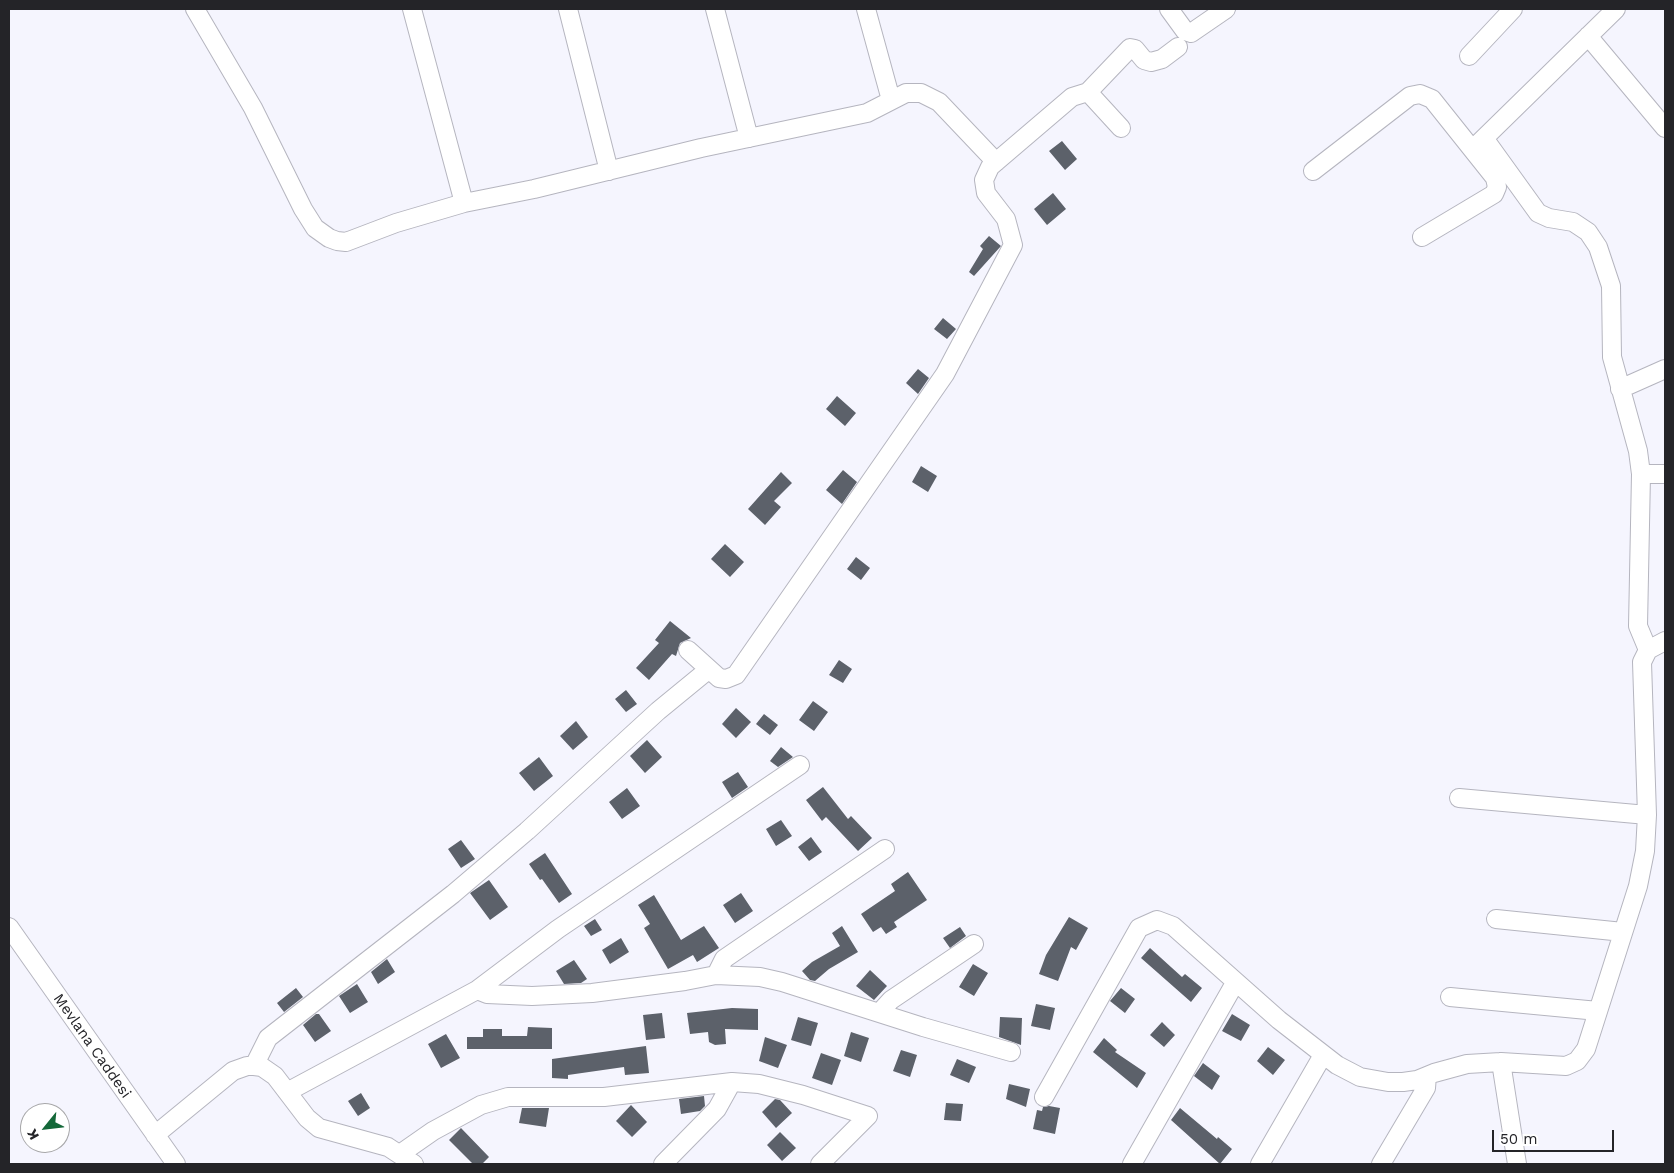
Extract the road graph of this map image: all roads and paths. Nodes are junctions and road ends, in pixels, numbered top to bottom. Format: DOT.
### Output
graph roads {
  1 [pos="195,9"];
  2 [pos="412,9"];
  3 [pos="568,9"];
  4 [pos="715,9"];
  5 [pos="866,9"];
  6 [pos="1168,9"];
  7 [pos="1226,9"];
  8 [pos="1514,9"];
  9 [pos="1616,9"];
  10 [pos="1588,36"];
  11 [pos="1178,47"];
  12 [pos="1469,56"];
  13 [pos="1088,92"];
  14 [pos="891,100"];
  15 [pos="1121,128"];
  16 [pos="1665,128"];
  17 [pos="750,138"];
  18 [pos="1478,144"];
  19 [pos="996,162"];
  20 [pos="609,171"];
  21 [pos="1314,171"];
  22 [pos="464,203"];
  23 [pos="1422,236"];
  24 [pos="1665,369"];
  25 [pos="1620,389"];
  26 [pos="1641,474"];
  27 [pos="1665,474"];
  28 [pos="1665,641"];
  29 [pos="688,650"];
  30 [pos="1648,650"];
  31 [pos="708,670"];
  32 [pos="800,765"];
  33 [pos="1459,798"];
  34 [pos="1647,815"];
  35 [pos="885,849"];
  36 [pos="1496,919"];
  37 [pos="9,927"];
  38 [pos="1623,932"];
  39 [pos="974,944"];
  40 [pos="716,975"];
  41 [pos="1235,983"];
  42 [pos="477,990"];
  43 [pos="1450,997"];
  44 [pos="1598,1011"];
  45 [pos="880,1012"];
  46 [pos="1011,1052"];
  47 [pos="1323,1055"];
  48 [pos="1501,1062"];
  49 [pos="254,1066"];
  50 [pos="1427,1076"];
  51 [pos="732,1082"];
  52 [pos="287,1092"];
  53 [pos="1044,1097"];
  54 [pos="155,1135"];
  55 [pos="407,1159"];
  56 [pos="176,1164"];
  57 [pos="663,1164"];
  58 [pos="820,1164"];
  59 [pos="1132,1164"];
  60 [pos="1260,1164"];
  61 [pos="1381,1164"];
  62 [pos="1517,1164"];
  1 -- 22 [label="street"];
  2 -- 22 [label="street"];
  3 -- 20 [label="street"];
  4 -- 17 [label="street"];
  5 -- 14 [label="street"];
  6 -- 7 [label="street"];
  8 -- 12 [label="street"];
  9 -- 10 [label="street"];
  10 -- 16 [label="street"];
  10 -- 18 [label="street"];
  11 -- 13 [label="street"];
  13 -- 15 [label="street"];
  13 -- 19 [label="street"];
  14 -- 17 [label="street"];
  14 -- 19 [label="street"];
  17 -- 20 [label="street"];
  18 -- 21 [label="street"];
  18 -- 23 [label="street"];
  18 -- 25 [label="street"];
  19 -- 31 [label="street"];
  20 -- 22 [label="street"];
  24 -- 25 [label="street"];
  25 -- 26 [label="street"];
  26 -- 27 [label="street"];
  26 -- 30 [label="street"];
  28 -- 30 [label="street"];
  29 -- 31 [label="street"];
  30 -- 34 [label="street"];
  31 -- 49 [label="street"];
  32 -- 42 [label="street"];
  33 -- 34 [label="street"];
  34 -- 38 [label="street"];
  35 -- 40 [label="street"];
  36 -- 38 [label="street"];
  37 -- 54 [label="street, Mevlana Caddesi"];
  38 -- 44 [label="street"];
  39 -- 45 [label="street"];
  40 -- 42 [label="street"];
  40 -- 45 [label="street"];
  41 -- 47 [label="street"];
  41 -- 53 [label="street"];
  41 -- 59 [label="street"];
  42 -- 52 [label="street"];
  43 -- 44 [label="street"];
  44 -- 48 [label="street"];
  45 -- 46 [label="street"];
  47 -- 50 [label="street"];
  47 -- 60 [label="street"];
  48 -- 50 [label="street"];
  48 -- 62 [label="street"];
  49 -- 52 [label="street"];
  49 -- 54 [label="street"];
  50 -- 61 [label="street"];
  51 -- 55 [label="street"];
  51 -- 57 [label="street"];
  51 -- 58 [label="street"];
  52 -- 55 [label="street"];
  54 -- 56 [label="street, Mevlana Caddesi"];
}
